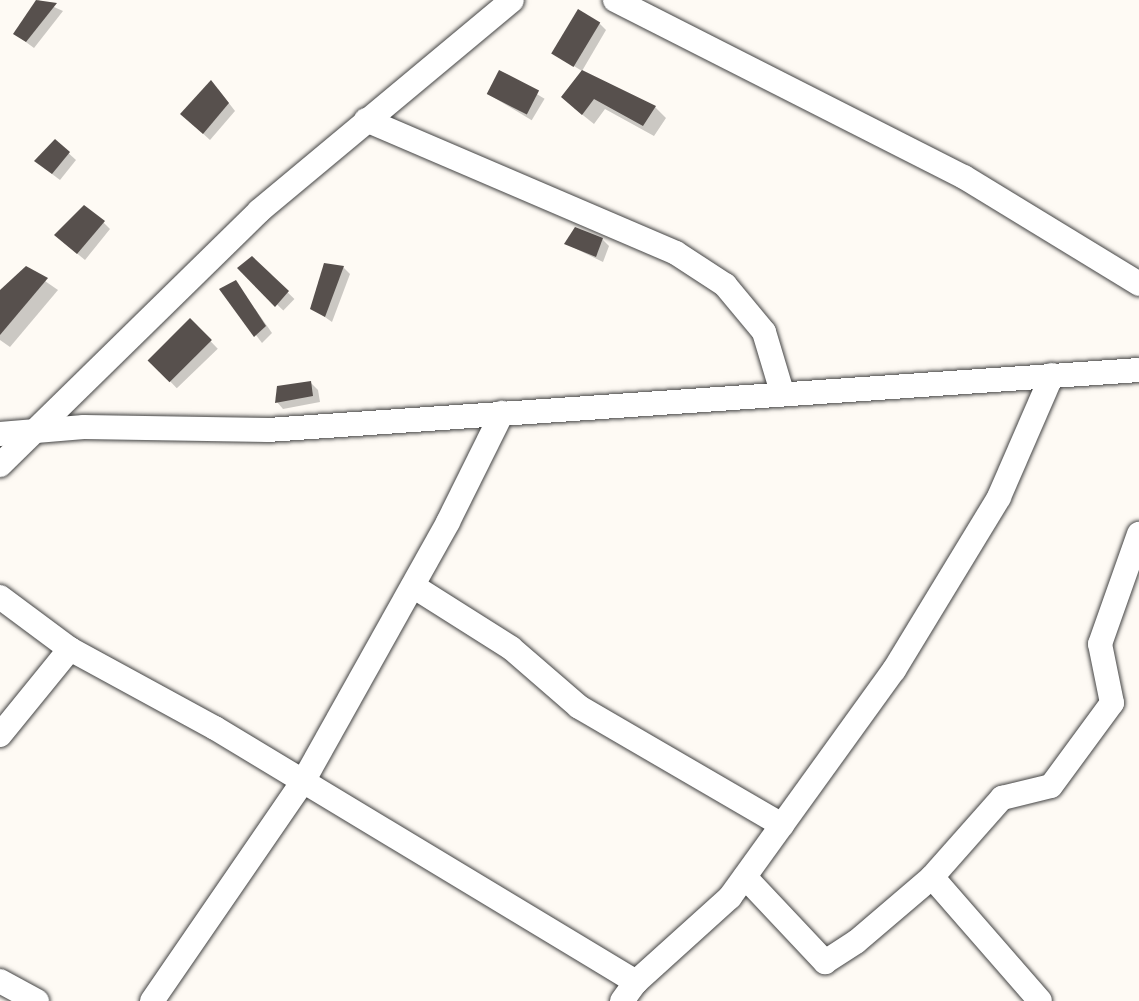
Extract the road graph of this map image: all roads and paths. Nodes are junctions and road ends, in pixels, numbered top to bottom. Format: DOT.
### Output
graph roads {
  1 [pos="512,0"];
  2 [pos="615,0"];
  3 [pos="366,120"];
  4 [pos="1139,284"];
  5 [pos="1139,370"];
  6 [pos="1052,375"];
  7 [pos="782,392"];
  8 [pos="502,413"];
  9 [pos="39,431"];
  10 [pos="0,434"];
  11 [pos="0,465"];
  12 [pos="1139,534"];
  13 [pos="413,586"];
  14 [pos="0,597"];
  15 [pos="70,649"];
  16 [pos="0,735"];
  17 [pos="304,780"];
  18 [pos="782,825"];
  19 [pos="745,877"];
  20 [pos="932,877"];
  21 [pos="0,981"];
  22 [pos="629,992"];
  23 [pos="37,1001"];
  24 [pos="152,1001"];
  25 [pos="1040,1001"];
  1 -- 3 [label="street"];
  2 -- 4 [label="street"];
  3 -- 7 [label="street"];
  3 -- 9 [label="street"];
  5 -- 6 [label="street"];
  6 -- 7 [label="street"];
  6 -- 18 [label="street"];
  7 -- 8 [label="street"];
  8 -- 9 [label="street"];
  8 -- 13 [label="street"];
  9 -- 10 [label="street"];
  9 -- 11 [label="street"];
  12 -- 20 [label="street"];
  13 -- 17 [label="street"];
  13 -- 18 [label="street"];
  14 -- 15 [label="street"];
  15 -- 16 [label="street"];
  15 -- 17 [label="street"];
  17 -- 22 [label="street"];
  17 -- 24 [label="street"];
  18 -- 19 [label="street"];
  19 -- 20 [label="street"];
  19 -- 22 [label="street"];
  20 -- 25 [label="street"];
  21 -- 23 [label="street"];
}
